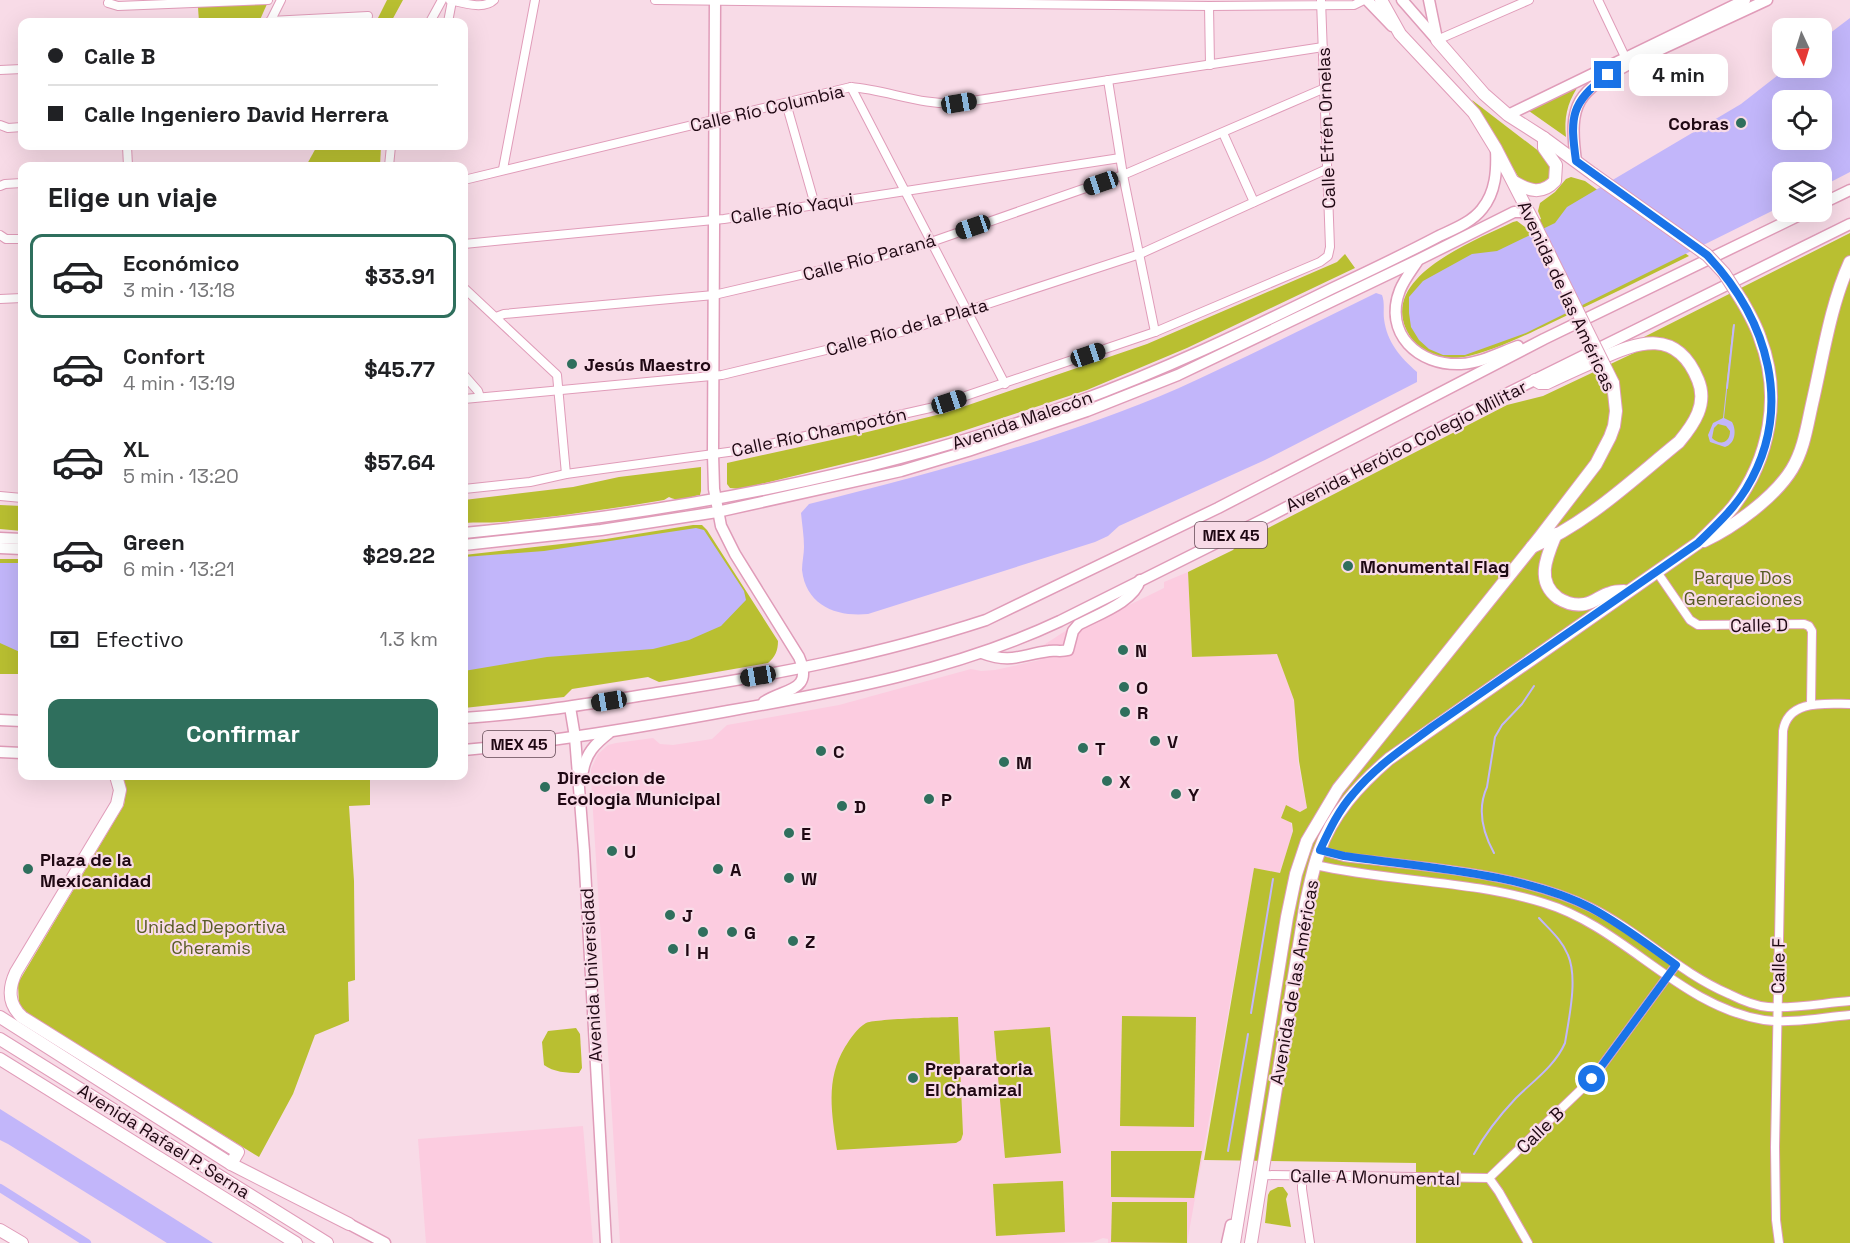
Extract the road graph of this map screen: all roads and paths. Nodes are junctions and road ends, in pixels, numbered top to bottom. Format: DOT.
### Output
graph roads {
  1 [pos="268,0"];
  2 [pos="281,0"];
  3 [pos="442,0"];
  4 [pos="451,0"];
  5 [pos="494,0"];
  6 [pos="535,0"];
  7 [pos="655,0"];
  8 [pos="715,0"];
  9 [pos="1366,0"];
  10 [pos="1381,0"];
  11 [pos="1402,0"];
  12 [pos="1429,0"];
  13 [pos="1529,0"];
  14 [pos="1598,0"];
  15 [pos="1745,0"];
  16 [pos="1767,0"];
  17 [pos="888,1"];
  18 [pos="1011,2"];
  19 [pos="108,3"];
  20 [pos="1322,3"];
  21 [pos="1209,6"];
  22 [pos="368,16"];
  23 [pos="272,18"];
  24 [pos="335,18"];
  25 [pos="432,18"];
  26 [pos="449,18"];
  27 [pos="1400,34"];
  28 [pos="1437,40"];
  29 [pos="1323,47"];
  30 [pos="1627,60"];
  31 [pos="1210,65"];
  32 [pos="18,69"];
  33 [pos="0,70"];
  34 [pos="1606,71"];
  35 [pos="1108,80"];
  36 [pos="851,87"];
  37 [pos="1325,88"];
  38 [pos="1484,94"];
  39 [pos="1462,99"];
  40 [pos="786,103"];
  41 [pos="1508,115"];
  42 [pos="715,120"];
  43 [pos="1223,134"];
  44 [pos="1544,138"];
  45 [pos="1496,149"];
  46 [pos="1120,158"];
  47 [pos="1576,161"];
  48 [pos="503,169"];
  49 [pos="1328,169"];
  50 [pos="1123,176"];
  51 [pos="468,179"];
  52 [pos="1555,180"];
  53 [pos="1513,181"];
  54 [pos="18,183"];
  55 [pos="3,185"];
  56 [pos="1850,190"];
  57 [pos="903,191"];
  58 [pos="1832,199"];
  59 [pos="1254,202"];
  60 [pos="815,205"];
  61 [pos="1532,219"];
  62 [pos="714,220"];
  63 [pos="1785,222"];
  64 [pos="1850,224"];
  65 [pos="0,235"];
  66 [pos="18,239"];
  67 [pos="931,242"];
  68 [pos="468,244"];
  69 [pos="1140,254"];
  70 [pos="1328,256"];
  71 [pos="1418,260"];
  72 [pos="1850,262"];
  73 [pos="468,292"];
  74 [pos="714,295"];
  75 [pos="18,298"];
  76 [pos="0,299"];
  77 [pos="967,310"];
  78 [pos="496,318"];
  79 [pos="1155,332"];
  80 [pos="1544,339"];
  81 [pos="713,376"];
  82 [pos="468,380"];
  83 [pos="1535,380"];
  84 [pos="1005,384"];
  85 [pos="558,389"];
  86 [pos="480,397"];
  87 [pos="468,398"];
  88 [pos="713,454"];
  89 [pos="566,474"];
  90 [pos="468,489"];
  91 [pos="1576,489"];
  92 [pos="0,496"];
  93 [pos="18,498"];
  94 [pos="715,500"];
  95 [pos="717,512"];
  96 [pos="468,533"];
  97 [pos="0,537"];
  98 [pos="1554,538"];
  99 [pos="18,539"];
  100 [pos="1698,543"];
  101 [pos="468,545"];
  102 [pos="0,548"];
  103 [pos="1531,548"];
  104 [pos="18,549"];
  105 [pos="1657,572"];
  106 [pos="1140,580"];
  107 [pos="1628,591"];
  108 [pos="982,653"];
  109 [pos="803,668"];
  110 [pos="1811,704"];
  111 [pos="1850,704"];
  112 [pos="758,706"];
  113 [pos="570,707"];
  114 [pos="468,718"];
  115 [pos="0,720"];
  116 [pos="18,721"];
  117 [pos="611,731"];
  118 [pos="574,737"];
  119 [pos="468,750"];
  120 [pos="0,752"];
  121 [pos="18,753"];
  122 [pos="578,774"];
  123 [pos="117,780"];
  124 [pos="1320,850"];
  125 [pos="1315,865"];
  126 [pos="1676,965"];
  127 [pos="1667,976"];
  128 [pos="1850,1001"];
  129 [pos="1777,1007"];
  130 [pos="1850,1015"];
  131 [pos="0,1017"];
  132 [pos="1777,1020"];
  133 [pos="0,1039"];
  134 [pos="0,1059"];
  135 [pos="1261,1080"];
  136 [pos="231,1164"];
  137 [pos="1245,1173"];
  138 [pos="1261,1175"];
  139 [pos="1302,1177"];
  140 [pos="1489,1178"];
  141 [pos="349,1224"];
  142 [pos="0,1230"];
  143 [pos="22,1243"];
  144 [pos="296,1243"];
  145 [pos="327,1243"];
  146 [pos="385,1243"];
  147 [pos="606,1243"];
  148 [pos="1227,1243"];
  149 [pos="1234,1243"];
  150 [pos="1251,1243"];
  151 [pos="1310,1243"];
  152 [pos="1528,1243"];
  153 [pos="1779,1243"];
  1 -- 19 [label="street"];
  2 -- 23 [label="street"];
  3 -- 25 [label="street"];
  4 -- 5 [label="street"];
  4 -- 26 [label="street"];
  6 -- 48 [label="street"];
  7 -- 8 [label="street"];
  8 -- 17 [label="street"];
  8 -- 42 [label="main road"];
  9 -- 20 [label="street"];
  9 -- 27 [label="main road"];
  10 -- 27 [label="highway, Avenida de las Américas"];
  11 -- 28 [label="main road"];
  12 -- 28 [label="main road, Avenida de las Américas"];
  13 -- 28 [label="street"];
  14 -- 30 [label="street"];
  15 -- 30 [label="main road"];
  16 -- 30 [label="main road"];
  17 -- 18 [label="street"];
  18 -- 21 [label="street"];
  20 -- 21 [label="street"];
  20 -- 29 [label="street, Calle Efrén Ornelas"];
  21 -- 31 [label="street"];
  22 -- 24 [label="street"];
  27 -- 39 [label="highway, Avenida de las Américas"];
  28 -- 38 [label="highway, Avenida de las Américas"];
  29 -- 31 [label="street, Calle Río Columbia"];
  29 -- 37 [label="street, Calle Efrén Ornelas"];
  30 -- 34 [label="main road"];
  31 -- 35 [label="street, Calle Río Columbia"];
  32 -- 33 [label="street"];
  34 -- 41 [label="main road"];
  34 -- 47 [label="main road"];
  35 -- 36 [label="street, Calle Río Columbia"];
  35 -- 46 [label="street"];
  36 -- 40 [label="street, Calle Río Columbia"];
  36 -- 57 [label="street"];
  37 -- 43 [label="street, Calle Río Paraná"];
  37 -- 49 [label="street, Calle Efrén Ornelas"];
  38 -- 39 [label="highway"];
  38 -- 41 [label="highway, Avenida de las Américas"];
  39 -- 45 [label="highway, Avenida de las Américas"];
  40 -- 42 [label="street, Calle Río Columbia"];
  40 -- 60 [label="street"];
  41 -- 44 [label="highway, Avenida de las Américas"];
  42 -- 48 [label="street, Calle Río Columbia"];
  42 -- 62 [label="main road"];
  43 -- 50 [label="street, Calle Río Paraná"];
  43 -- 59 [label="street"];
  44 -- 47 [label="highway, Avenida de las Américas"];
  44 -- 52 [label="highway"];
  45 -- 53 [label="highway, Avenida de las Américas"];
  45 -- 94 [label="main road, Avenida Malecón"];
  46 -- 50 [label="street"];
  46 -- 57 [label="street, Calle Río Yaqui"];
  47 -- 52 [label="highway"];
  47 -- 100 [label="highway, Avenida de las Américas, bridge"];
  48 -- 51 [label="street, Calle Río Columbia"];
  49 -- 59 [label="street, Calle Río de la Plata"];
  49 -- 70 [label="street, Calle Efrén Ornelas"];
  50 -- 67 [label="street, Calle Río Paraná"];
  50 -- 69 [label="street"];
  52 -- 53 [label="highway"];
  53 -- 61 [label="highway, Avenida de las Américas"];
  54 -- 55 [label="street"];
  56 -- 58 [label="main road"];
  57 -- 60 [label="street, Calle Río Yaqui"];
  57 -- 67 [label="street"];
  59 -- 69 [label="street, Calle Río de la Plata"];
  60 -- 62 [label="street, Calle Río Yaqui"];
  61 -- 71 [label="main road, Avenida Malecón"];
  61 -- 91 [label="highway, Avenida de las Américas, bridge"];
  62 -- 68 [label="street, Calle Río Yaqui"];
  62 -- 74 [label="main road"];
  63 -- 80 [label="main road, Avenida Heróico Colegio Militar / MEX 45"];
  64 -- 83 [label="main road, Avenida Heróico Colegio Militar / MEX 45"];
  65 -- 66 [label="street"];
  67 -- 74 [label="street, Calle Río Paraná"];
  67 -- 77 [label="street"];
  69 -- 77 [label="street, Calle Río de la Plata"];
  69 -- 79 [label="street"];
  70 -- 79 [label="street, Calle Río Champotón"];
  71 -- 80 [label="main road"];
  71 -- 95 [label="main road, Avenida Malecón"];
  72 -- 100 [label="highway"];
  73 -- 78 [label="street"];
  74 -- 78 [label="street, Calle Río Paraná"];
  74 -- 81 [label="main road"];
  75 -- 76 [label="street"];
  77 -- 81 [label="street, Calle Río de la Plata"];
  77 -- 84 [label="street"];
  78 -- 85 [label="street"];
  79 -- 84 [label="street, Calle Río Champotón"];
  80 -- 109 [label="main road, Avenida Heróico Colegio Militar / MEX 45"];
  81 -- 85 [label="street, Calle Río de la Plata"];
  81 -- 88 [label="main road"];
  82 -- 86 [label="street"];
  83 -- 98 [label="highway"];
  83 -- 106 [label="main road, Avenida Heróico Colegio Militar / MEX 45"];
  84 -- 88 [label="street, Calle Río Champotón"];
  85 -- 86 [label="street, Calle Río de la Plata"];
  85 -- 89 [label="street"];
  86 -- 87 [label="street, Calle Río de la Plata"];
  88 -- 89 [label="street, Calle Río Champotón"];
  88 -- 94 [label="main road"];
  89 -- 90 [label="street, Calle Río Champotón"];
  91 -- 98 [label="highway"];
  91 -- 103 [label="highway, Avenida de las Américas"];
  92 -- 93 [label="street"];
  94 -- 95 [label="main road"];
  94 -- 96 [label="main road, Avenida Malecón"];
  95 -- 101 [label="main road, Avenida Malecón"];
  95 -- 109 [label="main road"];
  97 -- 99 [label="main road"];
  98 -- 103 [label="highway"];
  98 -- 107 [label="highway"];
  100 -- 105 [label="highway, Avenida de las Américas"];
  102 -- 104 [label="main road"];
  103 -- 135 [label="highway, Avenida de las Américas"];
  105 -- 107 [label="highway, Avenida de las Américas"];
  105 -- 110 [label="street, Calle D"];
  106 -- 108 [label="main road, Avenida Heróico Colegio Militar / MEX 45"];
  106 -- 108 [label="main road"];
  107 -- 124 [label="highway, Avenida de las Américas"];
  108 -- 112 [label="main road, Avenida Heróico Colegio Militar / MEX 45"];
  109 -- 112 [label="main road"];
  109 -- 113 [label="main road, Avenida Heróico Colegio Militar / MEX 45"];
  110 -- 111 [label="street"];
  110 -- 129 [label="street, Calle F"];
  112 -- 117 [label="main road, Avenida Heróico Colegio Militar / MEX 45"];
  113 -- 114 [label="main road, Avenida Heróico Colegio Militar / MEX 45"];
  113 -- 118 [label="main road, Avenida Universidad"];
  115 -- 116 [label="main road"];
  117 -- 118 [label="main road, Avenida Heróico Colegio Militar / MEX 45"];
  117 -- 122 [label="main road"];
  118 -- 119 [label="main road, Avenida Heróico Colegio Militar / MEX 45"];
  118 -- 122 [label="main road, Avenida Universidad"];
  120 -- 121 [label="main road"];
  122 -- 147 [label="main road, Avenida Universidad"];
  123 -- 136 [label="highway"];
  124 -- 125 [label="highway, Avenida de las Américas"];
  124 -- 126 [label="street"];
  125 -- 127 [label="street"];
  125 -- 138 [label="highway, Avenida de las Américas"];
  126 -- 127 [label="street, Calle B"];
  126 -- 129 [label="street"];
  127 -- 132 [label="street"];
  127 -- 140 [label="street, Calle B"];
  128 -- 129 [label="street"];
  129 -- 132 [label="street, Calle F"];
  130 -- 132 [label="street"];
  131 -- 136 [label="highway"];
  132 -- 153 [label="street, Calle F"];
  133 -- 145 [label="highway, Avenida Rafael P. Serna"];
  134 -- 144 [label="highway, Avenida Rafael P. Serna"];
  135 -- 137 [label="highway, Avenida de las Américas"];
  135 -- 138 [label="highway"];
  136 -- 141 [label="highway"];
  137 -- 148 [label="main road"];
  137 -- 149 [label="highway, Avenida de las Américas"];
  138 -- 139 [label="street, Calle A Monumental"];
  138 -- 150 [label="highway, Avenida de las Américas"];
  139 -- 140 [label="street, Calle A Monumental"];
  139 -- 151 [label="street"];
  140 -- 152 [label="street"];
  141 -- 146 [label="main road"];
  142 -- 143 [label="highway"];
}
